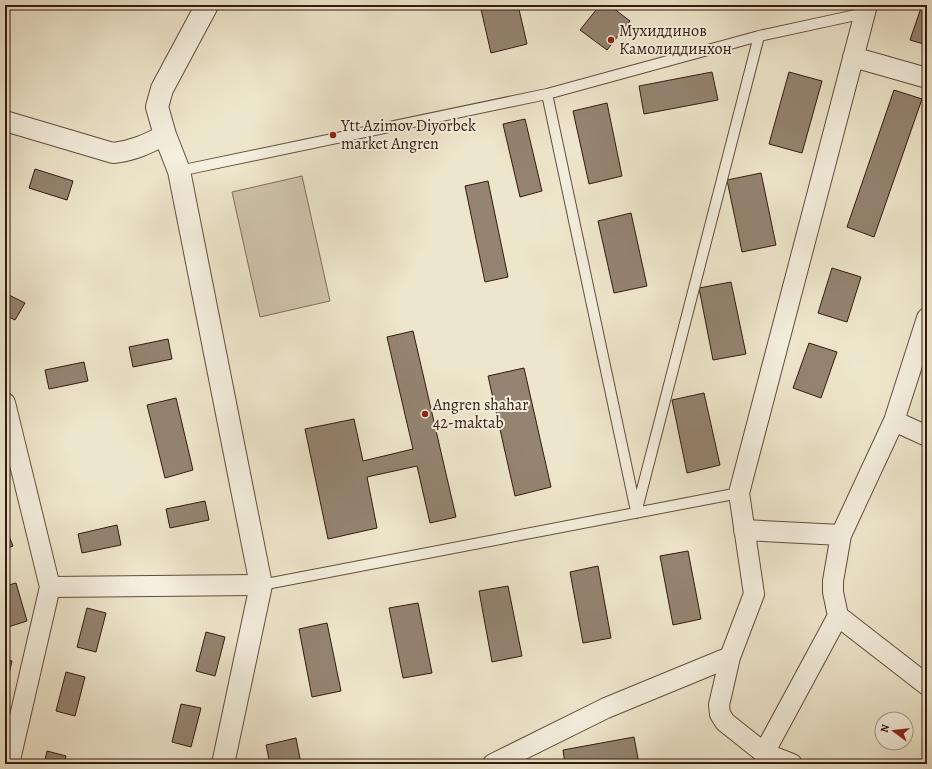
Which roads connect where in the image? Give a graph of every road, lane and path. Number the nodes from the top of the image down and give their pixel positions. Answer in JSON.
{"nodes":[{"id":1,"x":207,"y":5,"type":"edge"},
{"id":2,"x":866,"y":9,"type":"edge"},
{"id":3,"x":759,"y":36,"type":"junction"},
{"id":4,"x":854,"y":57,"type":"junction"},
{"id":5,"x":927,"y":78,"type":"edge"},
{"id":6,"x":548,"y":94,"type":"junction"},
{"id":7,"x":5,"y":121,"type":"edge"},
{"id":8,"x":165,"y":135,"type":"junction"},
{"id":9,"x":179,"y":171,"type":"junction"},
{"id":10,"x":927,"y":318,"type":"edge"},
{"id":11,"x":5,"y":403,"type":"edge"},
{"id":12,"x":894,"y":421,"type":"junction"},
{"id":13,"x":927,"y":436,"type":"edge"},
{"id":14,"x":739,"y":492,"type":"junction"},
{"id":15,"x":636,"y":513,"type":"junction"},
{"id":16,"x":744,"y":530,"type":"junction"},
{"id":17,"x":841,"y":535,"type":"junction"},
{"id":18,"x":261,"y":585,"type":"junction"},
{"id":19,"x":50,"y":587,"type":"junction"},
{"id":20,"x":838,"y":616,"type":"junction"},
{"id":21,"x":730,"y":657,"type":"junction"},
{"id":22,"x":927,"y":685,"type":"edge"},
{"id":23,"x":764,"y":753,"type":"junction"},
{"id":24,"x":9,"y":764,"type":"edge"},
{"id":25,"x":223,"y":764,"type":"edge"},
{"id":26,"x":493,"y":764,"type":"edge"},
{"id":27,"x":792,"y":764,"type":"edge"}],
"edges":[{"from":1,"to":8,"type":"street"},
{"from":2,"to":3,"type":"lane"},
{"from":2,"to":4,"type":"street"},
{"from":3,"to":6,"type":"lane"},
{"from":3,"to":15,"type":"lane"},
{"from":4,"to":5,"type":"street"},
{"from":4,"to":14,"type":"street"},
{"from":6,"to":9,"type":"lane"},
{"from":6,"to":15,"type":"lane"},
{"from":7,"to":8,"type":"street"},
{"from":8,"to":9,"type":"street"},
{"from":9,"to":18,"type":"street"},
{"from":10,"to":12,"type":"street"},
{"from":11,"to":19,"type":"street"},
{"from":12,"to":13,"type":"street"},
{"from":12,"to":17,"type":"street"},
{"from":14,"to":15,"type":"lane"},
{"from":14,"to":16,"type":"street"},
{"from":15,"to":18,"type":"lane"},
{"from":16,"to":17,"type":"street"},
{"from":16,"to":21,"type":"street"},
{"from":17,"to":20,"type":"street"},
{"from":18,"to":19,"type":"street"},
{"from":18,"to":25,"type":"street"},
{"from":19,"to":24,"type":"street"},
{"from":20,"to":22,"type":"street"},
{"from":20,"to":23,"type":"street"},
{"from":21,"to":23,"type":"street"},
{"from":21,"to":26,"type":"street"},
{"from":23,"to":27,"type":"street"}]}
